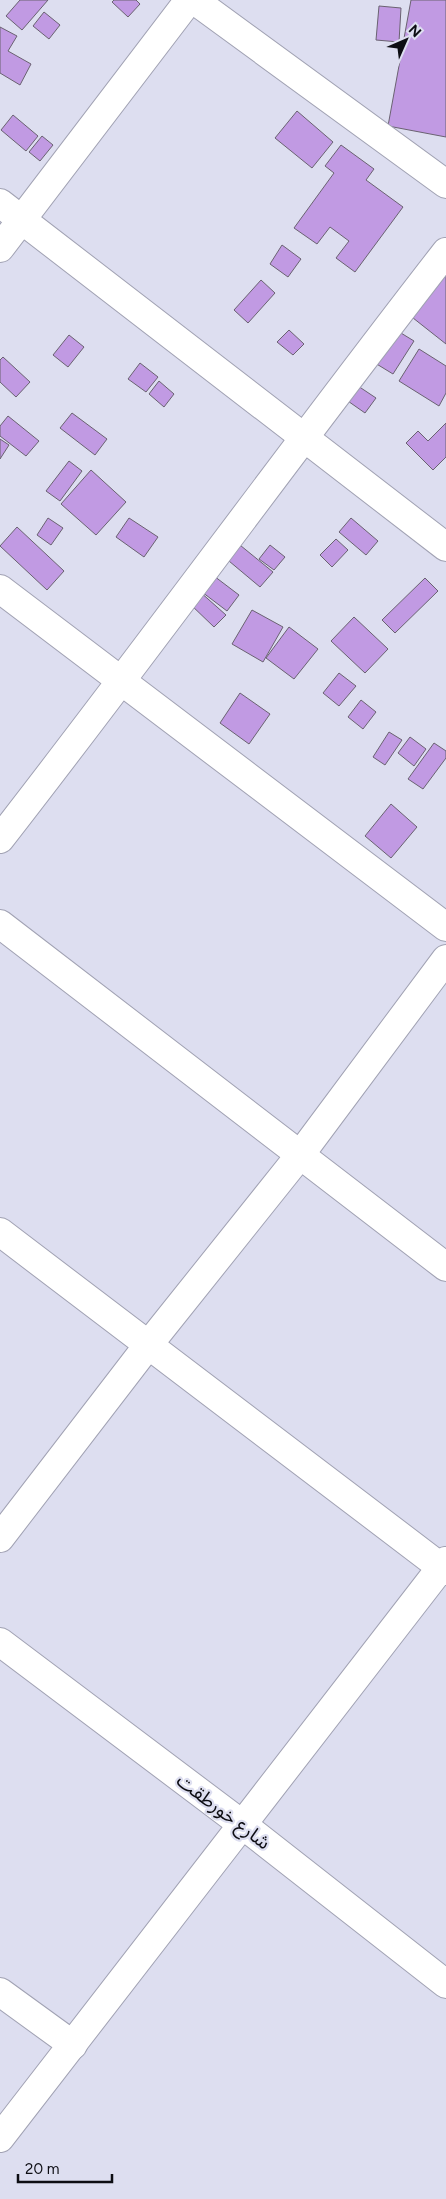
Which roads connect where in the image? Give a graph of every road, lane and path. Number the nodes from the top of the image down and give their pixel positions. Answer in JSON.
{"nodes":[{"id":1,"x":189,"y":0,"type":"edge"},
{"id":2,"x":194,"y":0,"type":"edge"},
{"id":3,"x":446,"y":184,"type":"edge"},
{"id":4,"x":0,"y":203,"type":"edge"},
{"id":5,"x":21,"y":220,"type":"junction"},
{"id":6,"x":0,"y":248,"type":"edge"},
{"id":7,"x":446,"y":252,"type":"edge"},
{"id":8,"x":303,"y":436,"type":"junction"},
{"id":9,"x":446,"y":547,"type":"edge"},
{"id":10,"x":0,"y":590,"type":"edge"},
{"id":11,"x":122,"y":682,"type":"junction"},
{"id":12,"x":0,"y":839,"type":"edge"},
{"id":13,"x":0,"y":924,"type":"edge"},
{"id":14,"x":446,"y":927,"type":"edge"},
{"id":15,"x":446,"y":959,"type":"edge"},
{"id":16,"x":300,"y":1155,"type":"junction"},
{"id":17,"x":0,"y":1232,"type":"edge"},
{"id":18,"x":446,"y":1267,"type":"edge"},
{"id":19,"x":149,"y":1344,"type":"junction"},
{"id":20,"x":0,"y":1538,"type":"edge"},
{"id":21,"x":444,"y":1566,"type":"edge"},
{"id":22,"x":4,"y":1653,"type":"edge"},
{"id":23,"x":243,"y":1825,"type":"junction"},
{"id":24,"x":446,"y":1984,"type":"edge"},
{"id":25,"x":0,"y":1992,"type":"edge"},
{"id":26,"x":73,"y":2046,"type":"junction"},
{"id":27,"x":0,"y":2138,"type":"edge"}],
"edges":[{"from":1,"to":5,"type":"street"},
{"from":2,"to":3,"type":"street"},
{"from":4,"to":5,"type":"street"},
{"from":5,"to":6,"type":"street"},
{"from":5,"to":8,"type":"street"},
{"from":7,"to":8,"type":"street"},
{"from":8,"to":9,"type":"street"},
{"from":8,"to":11,"type":"street"},
{"from":10,"to":11,"type":"street"},
{"from":11,"to":12,"type":"street"},
{"from":11,"to":14,"type":"street"},
{"from":13,"to":16,"type":"street"},
{"from":15,"to":16,"type":"street"},
{"from":16,"to":18,"type":"street"},
{"from":16,"to":19,"type":"street"},
{"from":17,"to":19,"type":"street"},
{"from":19,"to":20,"type":"street"},
{"from":19,"to":21,"type":"street"},
{"from":21,"to":23,"type":"street"},
{"from":22,"to":23,"type":"street","name":"شارع خورطقت"},
{"from":23,"to":24,"type":"street","name":"شارع خورطقت"},
{"from":23,"to":26,"type":"street"},
{"from":25,"to":26,"type":"street"},
{"from":26,"to":27,"type":"street"}]}
